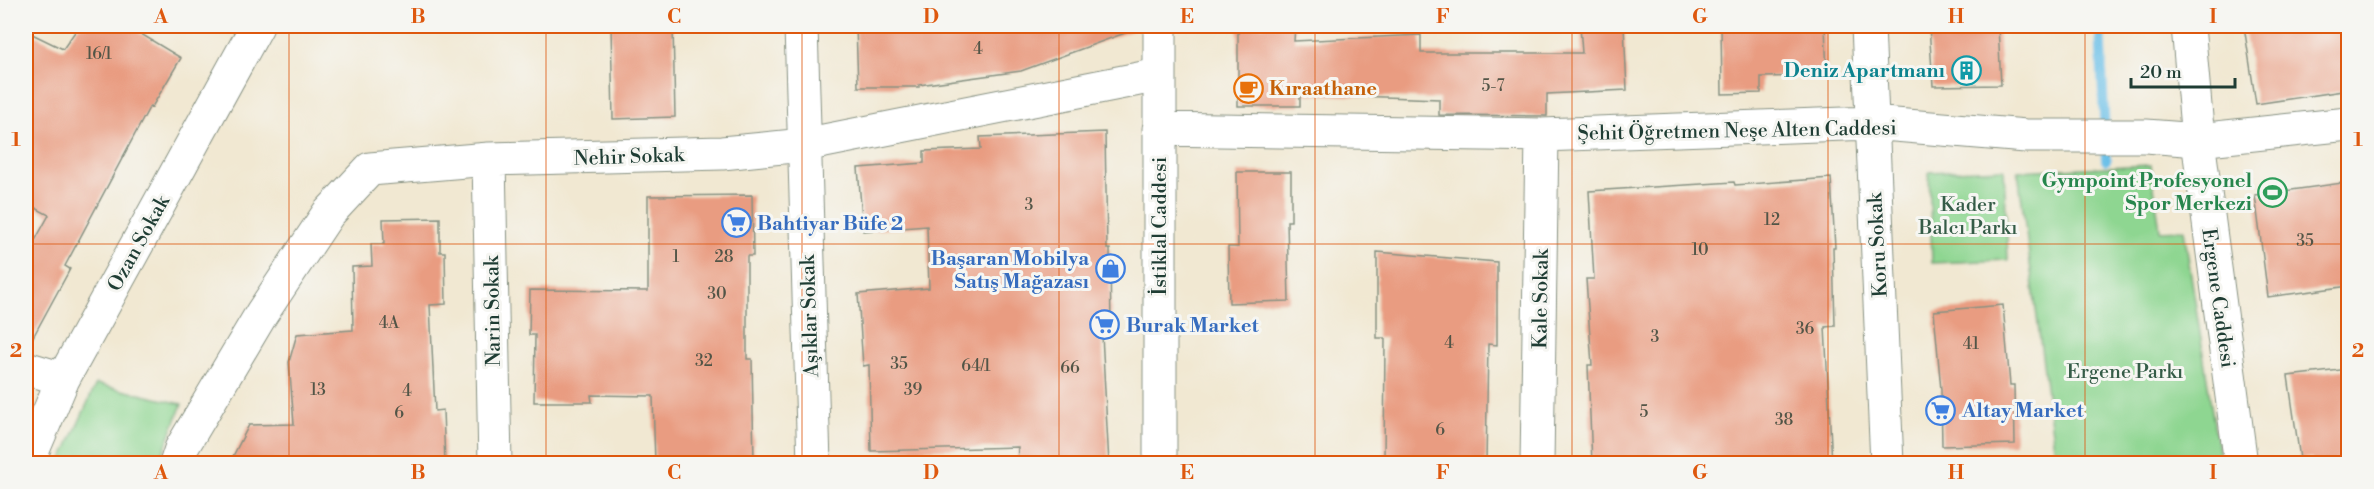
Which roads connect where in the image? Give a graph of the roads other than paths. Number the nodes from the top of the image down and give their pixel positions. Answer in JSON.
{"nodes":[{"id":1,"x":257,"y":26,"type":"edge"},
{"id":2,"x":801,"y":26,"type":"edge"},
{"id":3,"x":1160,"y":26,"type":"edge"},
{"id":4,"x":1868,"y":26,"type":"edge"},
{"id":5,"x":2188,"y":26,"type":"edge"},
{"id":6,"x":1159,"y":75,"type":"junction"},
{"id":7,"x":1871,"y":123,"type":"junction"},
{"id":8,"x":2349,"y":124,"type":"edge"},
{"id":9,"x":1159,"y":129,"type":"junction"},
{"id":10,"x":1542,"y":135,"type":"junction"},
{"id":11,"x":2198,"y":140,"type":"junction"},
{"id":12,"x":804,"y":145,"type":"junction"},
{"id":13,"x":489,"y":159,"type":"junction"},
{"id":14,"x":26,"y":368,"type":"edge"},
{"id":15,"x":63,"y":379,"type":"junction"},
{"id":16,"x":27,"y":464,"type":"edge"},
{"id":17,"x":176,"y":464,"type":"edge"},
{"id":18,"x":495,"y":464,"type":"edge"},
{"id":19,"x":814,"y":464,"type":"edge"},
{"id":20,"x":1160,"y":464,"type":"edge"},
{"id":21,"x":1537,"y":464,"type":"edge"},
{"id":22,"x":1887,"y":464,"type":"edge"},
{"id":23,"x":2241,"y":464,"type":"edge"}],
"edges":[{"from":1,"to":15,"type":"street","name":"Ozan Sokak"},
{"from":2,"to":12,"type":"street","name":"Aşıklar Sokak"},
{"from":3,"to":6,"type":"street","name":"İstiklal Caddesi"},
{"from":4,"to":7,"type":"street","name":"Koru Sokak"},
{"from":5,"to":11,"type":"street","name":"Ergene Caddesi"},
{"from":6,"to":9,"type":"street","name":"İstiklal Caddesi"},
{"from":6,"to":12,"type":"street","name":"Nehir Sokak"},
{"from":7,"to":10,"type":"street","name":"Şehit Öğretmen Neşe Alten Caddesi"},
{"from":7,"to":11,"type":"street","name":"Şehit Öğretmen Neşe Alten Caddesi"},
{"from":7,"to":22,"type":"street","name":"Koru Sokak"},
{"from":8,"to":11,"type":"street","name":"Şehit Öğretmen Neşe Alten Caddesi"},
{"from":9,"to":10,"type":"street","name":"Şehit Öğretmen Neşe Alten Caddesi"},
{"from":9,"to":20,"type":"street","name":"İstiklal Caddesi"},
{"from":10,"to":21,"type":"street","name":"Kale Sokak"},
{"from":11,"to":23,"type":"street","name":"Ergene Caddesi"},
{"from":12,"to":13,"type":"street","name":"Nehir Sokak"},
{"from":12,"to":19,"type":"street","name":"Aşıklar Sokak"},
{"from":13,"to":17,"type":"street","name":"Nehir Sokak"},
{"from":13,"to":18,"type":"street","name":"Narin Sokak"},
{"from":14,"to":15,"type":"street"},
{"from":15,"to":16,"type":"street","name":"Ozan Sokak"}]}
